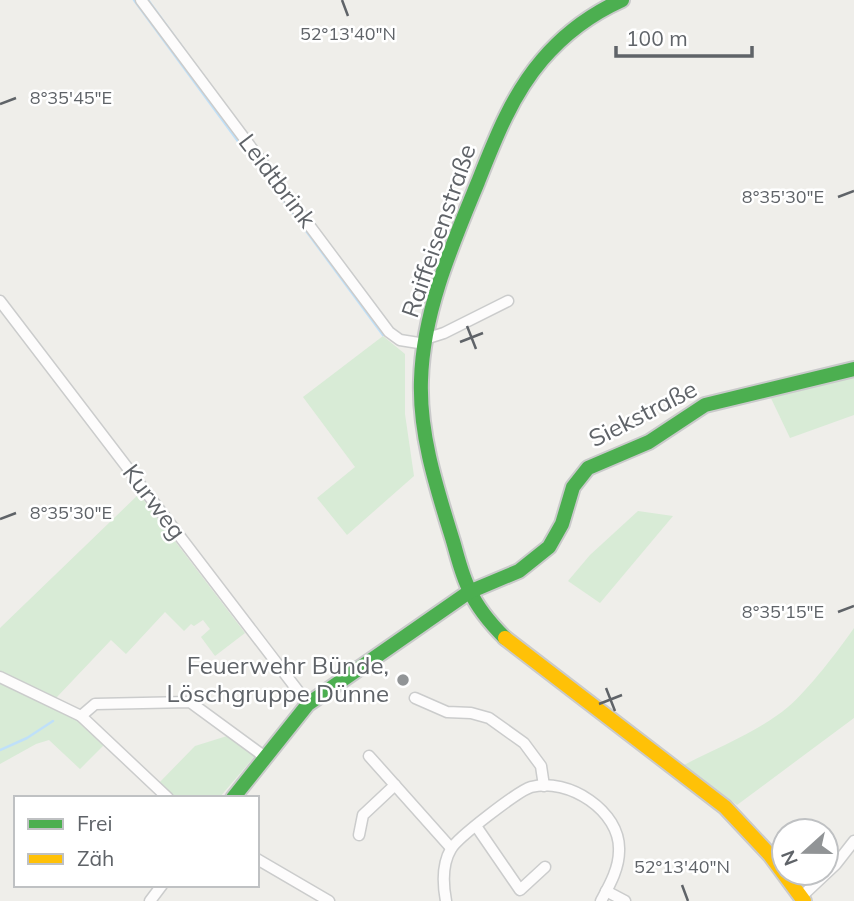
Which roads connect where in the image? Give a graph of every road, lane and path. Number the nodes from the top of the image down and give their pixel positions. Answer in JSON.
{"nodes":[{"id":1,"x":141,"y":0,"type":"edge"},
{"id":2,"x":622,"y":0,"type":"edge"},
{"id":3,"x":600,"y":4,"type":"edge"},
{"id":4,"x":0,"y":301,"type":"edge"},
{"id":5,"x":508,"y":301,"type":"dead end"},
{"id":6,"x":425,"y":342,"type":"junction"},
{"id":7,"x":854,"y":369,"type":"edge"},
{"id":8,"x":469,"y":592,"type":"junction"},
{"id":9,"x":0,"y":677,"type":"edge"},
{"id":10,"x":415,"y":698,"type":"dead end"},
{"id":11,"x":308,"y":704,"type":"junction"},
{"id":12,"x":81,"y":716,"type":"junction"},
{"id":13,"x":369,"y":755,"type":"dead end"},
{"id":14,"x":265,"y":757,"type":"junction"},
{"id":15,"x":395,"y":785,"type":"junction"},
{"id":16,"x":544,"y":786,"type":"junction"},
{"id":17,"x":166,"y":796,"type":"edge"},
{"id":18,"x":235,"y":796,"type":"edge"},
{"id":19,"x":477,"y":826,"type":"junction"},
{"id":20,"x":359,"y":835,"type":"dead end"},
{"id":21,"x":854,"y":841,"type":"edge"},
{"id":22,"x":451,"y":848,"type":"junction"},
{"id":23,"x":259,"y":860,"type":"edge"},
{"id":24,"x":545,"y":867,"type":"dead end"},
{"id":25,"x":603,"y":896,"type":"edge"},
{"id":26,"x":802,"y":899,"type":"edge"},
{"id":27,"x":329,"y":901,"type":"edge"},
{"id":28,"x":446,"y":901,"type":"edge"},
{"id":29,"x":625,"y":901,"type":"edge"}],
"edges":[{"from":1,"to":6,"type":"street","name":"Leidtbrink"},
{"from":2,"to":3,"type":"street","name":"Raiffeisenstraße"},
{"from":3,"to":6,"type":"street","name":"Raiffeisenstraße"},
{"from":4,"to":11,"type":"street","name":"Kurweg"},
{"from":5,"to":6,"type":"street"},
{"from":6,"to":8,"type":"street","name":"Raiffeisenstraße"},
{"from":7,"to":8,"type":"street","name":"Siekstraße"},
{"from":8,"to":11,"type":"street","name":"Siekstraße"},
{"from":8,"to":26,"type":"street","name":"Raiffeisenstraße"},
{"from":9,"to":12,"type":"street"},
{"from":10,"to":16,"type":"street"},
{"from":11,"to":14,"type":"street","name":"Siekstraße"},
{"from":12,"to":14,"type":"street"},
{"from":12,"to":17,"type":"street"},
{"from":13,"to":15,"type":"street"},
{"from":14,"to":18,"type":"street","name":"Siekstraße"},
{"from":15,"to":20,"type":"street"},
{"from":15,"to":22,"type":"street"},
{"from":16,"to":19,"type":"street"},
{"from":16,"to":25,"type":"street"},
{"from":19,"to":22,"type":"street"},
{"from":19,"to":24,"type":"street"},
{"from":21,"to":26,"type":"street"},
{"from":22,"to":28,"type":"street"},
{"from":23,"to":27,"type":"street"},
{"from":25,"to":29,"type":"street"}]}
